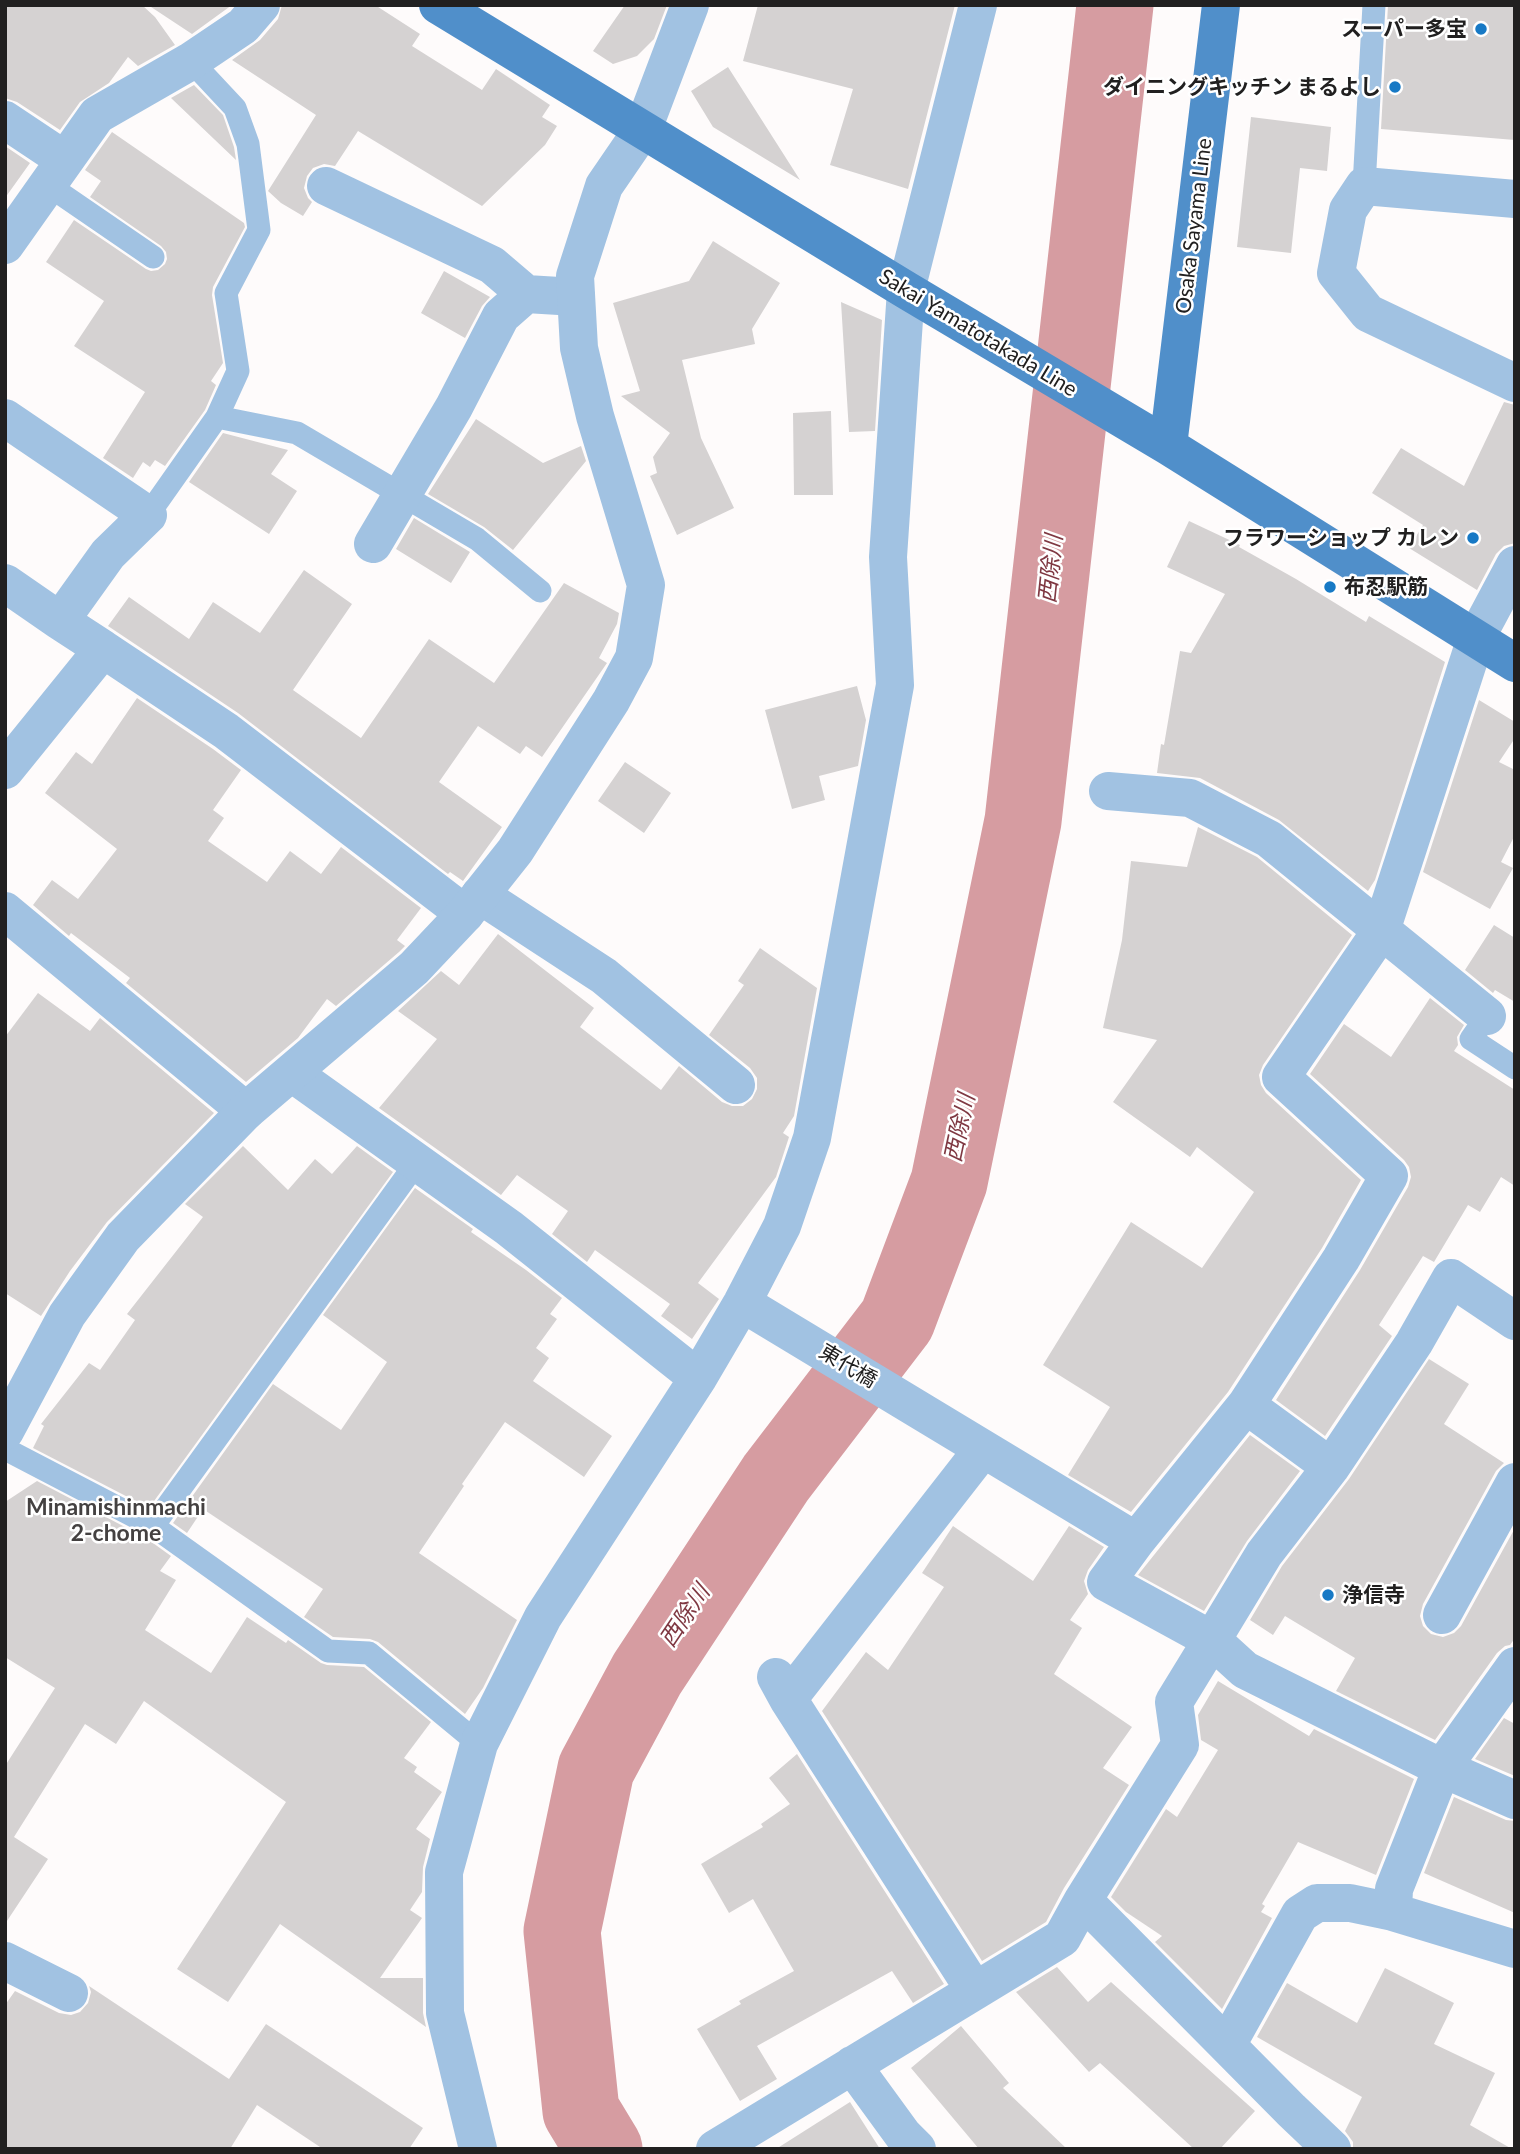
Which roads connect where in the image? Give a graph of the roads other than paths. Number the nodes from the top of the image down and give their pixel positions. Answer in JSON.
{"nodes":[{"id":1,"x":261,"y":5,"type":"edge"},
{"id":2,"x":439,"y":5,"type":"edge"},
{"id":3,"x":690,"y":5,"type":"edge"},
{"id":4,"x":978,"y":5,"type":"edge"},
{"id":5,"x":1222,"y":5,"type":"edge"},
{"id":6,"x":1374,"y":5,"type":"edge"},
{"id":7,"x":191,"y":61,"type":"junction"},
{"id":8,"x":5,"y":121,"type":"edge"},
{"id":9,"x":643,"y":129,"type":"junction"},
{"id":10,"x":56,"y":173,"type":"junction"},
{"id":11,"x":326,"y":186,"type":"dead end"},
{"id":12,"x":1364,"y":186,"type":"junction"},
{"id":13,"x":1515,"y":199,"type":"edge"},
{"id":14,"x":5,"y":245,"type":"edge"},
{"id":15,"x":152,"y":257,"type":"dead end"},
{"id":16,"x":906,"y":290,"type":"junction"},
{"id":17,"x":526,"y":293,"type":"junction"},
{"id":18,"x":576,"y":297,"type":"junction"},
{"id":19,"x":1515,"y":383,"type":"edge"},
{"id":20,"x":217,"y":417,"type":"junction"},
{"id":21,"x":5,"y":418,"type":"edge"},
{"id":22,"x":1168,"y":446,"type":"junction"},
{"id":23,"x":401,"y":496,"type":"junction"},
{"id":24,"x":148,"y":515,"type":"junction"},
{"id":25,"x":373,"y":544,"type":"dead end"},
{"id":26,"x":1515,"y":565,"type":"edge"},
{"id":27,"x":5,"y":583,"type":"edge"},
{"id":28,"x":540,"y":591,"type":"dead end"},
{"id":29,"x":60,"y":621,"type":"junction"},
{"id":30,"x":1476,"y":638,"type":"junction"},
{"id":31,"x":103,"y":649,"type":"junction"},
{"id":32,"x":1515,"y":663,"type":"edge"},
{"id":33,"x":5,"y":770,"type":"edge"},
{"id":34,"x":1108,"y":791,"type":"dead end"},
{"id":35,"x":473,"y":904,"type":"junction"},
{"id":36,"x":5,"y":911,"type":"edge"},
{"id":37,"x":1381,"y":931,"type":"junction"},
{"id":38,"x":1487,"y":1016,"type":"joint"},
{"id":39,"x":1515,"y":1068,"type":"edge"},
{"id":40,"x":292,"y":1073,"type":"junction"},
{"id":41,"x":736,"y":1085,"type":"dead end"},
{"id":42,"x":246,"y":1111,"type":"junction"},
{"id":43,"x":417,"y":1162,"type":"junction"},
{"id":44,"x":744,"y":1304,"type":"junction"},
{"id":45,"x":1515,"y":1321,"type":"edge"},
{"id":46,"x":698,"y":1378,"type":"junction"},
{"id":47,"x":1246,"y":1405,"type":"junction"},
{"id":48,"x":5,"y":1432,"type":"edge"},
{"id":49,"x":5,"y":1449,"type":"edge"},
{"id":50,"x":983,"y":1449,"type":"junction"},
{"id":51,"x":1331,"y":1467,"type":"junction"},
{"id":52,"x":1515,"y":1482,"type":"edge"},
{"id":53,"x":153,"y":1526,"type":"junction"},
{"id":54,"x":1136,"y":1541,"type":"junction"},
{"id":55,"x":1442,"y":1615,"type":"dead end"},
{"id":56,"x":1212,"y":1640,"type":"junction"},
{"id":57,"x":1515,"y":1666,"type":"edge"},
{"id":58,"x":479,"y":1744,"type":"junction"},
{"id":59,"x":1442,"y":1768,"type":"junction"},
{"id":60,"x":1515,"y":1800,"type":"edge"},
{"id":61,"x":1083,"y":1900,"type":"junction"},
{"id":62,"x":1393,"y":1912,"type":"junction"},
{"id":63,"x":1515,"y":1949,"type":"edge"},
{"id":64,"x":5,"y":1961,"type":"edge"},
{"id":65,"x":975,"y":1991,"type":"junction"},
{"id":66,"x":69,"y":1993,"type":"dead end"},
{"id":67,"x":1227,"y":2045,"type":"junction"},
{"id":68,"x":852,"y":2066,"type":"junction"},
{"id":69,"x":720,"y":2146,"type":"edge"},
{"id":70,"x":478,"y":2149,"type":"edge"},
{"id":71,"x":917,"y":2149,"type":"edge"},
{"id":72,"x":1332,"y":2149,"type":"edge"}],
"edges":[{"from":1,"to":7,"type":"street"},
{"from":2,"to":9,"type":"main road","name":"Sakai Yamatotakada Line"},
{"from":3,"to":9,"type":"street"},
{"from":4,"to":16,"type":"street"},
{"from":5,"to":22,"type":"main road","name":"Osaka Sayama Line"},
{"from":6,"to":12,"type":"lane"},
{"from":7,"to":10,"type":"street"},
{"from":7,"to":20,"type":"lane"},
{"from":8,"to":10,"type":"street"},
{"from":9,"to":16,"type":"main road","name":"Sakai Yamatotakada Line"},
{"from":9,"to":18,"type":"street"},
{"from":10,"to":14,"type":"street"},
{"from":10,"to":15,"type":"lane"},
{"from":11,"to":17,"type":"street"},
{"from":12,"to":13,"type":"street"},
{"from":12,"to":19,"type":"street"},
{"from":16,"to":22,"type":"main road","name":"Sakai Yamatotakada Line"},
{"from":16,"to":44,"type":"street"},
{"from":17,"to":18,"type":"street"},
{"from":17,"to":23,"type":"street"},
{"from":18,"to":35,"type":"street"},
{"from":20,"to":23,"type":"lane"},
{"from":20,"to":24,"type":"lane"},
{"from":21,"to":24,"type":"street"},
{"from":22,"to":30,"type":"main road","name":"Sakai Yamatotakada Line"},
{"from":23,"to":25,"type":"street"},
{"from":23,"to":28,"type":"lane"},
{"from":24,"to":29,"type":"street"},
{"from":26,"to":30,"type":"street"},
{"from":27,"to":29,"type":"street"},
{"from":29,"to":31,"type":"street"},
{"from":30,"to":32,"type":"main road","name":"Sakai Yamatotakada Line"},
{"from":30,"to":37,"type":"street"},
{"from":31,"to":33,"type":"street"},
{"from":31,"to":35,"type":"street"},
{"from":34,"to":37,"type":"street"},
{"from":35,"to":40,"type":"street"},
{"from":35,"to":41,"type":"street"},
{"from":36,"to":42,"type":"street"},
{"from":37,"to":38,"type":"street"},
{"from":37,"to":47,"type":"street"},
{"from":38,"to":39,"type":"lane"},
{"from":40,"to":42,"type":"street"},
{"from":40,"to":43,"type":"street"},
{"from":42,"to":48,"type":"street"},
{"from":43,"to":46,"type":"street"},
{"from":43,"to":53,"type":"lane"},
{"from":44,"to":46,"type":"street"},
{"from":44,"to":50,"type":"street","name":"東代橋"},
{"from":45,"to":51,"type":"street"},
{"from":46,"to":58,"type":"street"},
{"from":47,"to":51,"type":"street"},
{"from":47,"to":54,"type":"street"},
{"from":49,"to":53,"type":"lane"},
{"from":50,"to":54,"type":"street","name":"東代橋"},
{"from":50,"to":65,"type":"street"},
{"from":51,"to":56,"type":"street"},
{"from":52,"to":55,"type":"street"},
{"from":53,"to":58,"type":"lane"},
{"from":54,"to":56,"type":"street"},
{"from":56,"to":59,"type":"street"},
{"from":56,"to":61,"type":"street"},
{"from":57,"to":59,"type":"street"},
{"from":58,"to":70,"type":"street"},
{"from":59,"to":60,"type":"street"},
{"from":59,"to":62,"type":"street"},
{"from":61,"to":65,"type":"street"},
{"from":61,"to":67,"type":"street"},
{"from":62,"to":63,"type":"street"},
{"from":62,"to":67,"type":"street"},
{"from":64,"to":66,"type":"street"},
{"from":65,"to":68,"type":"street"},
{"from":67,"to":72,"type":"street"},
{"from":68,"to":69,"type":"street"},
{"from":68,"to":71,"type":"street"}]}
